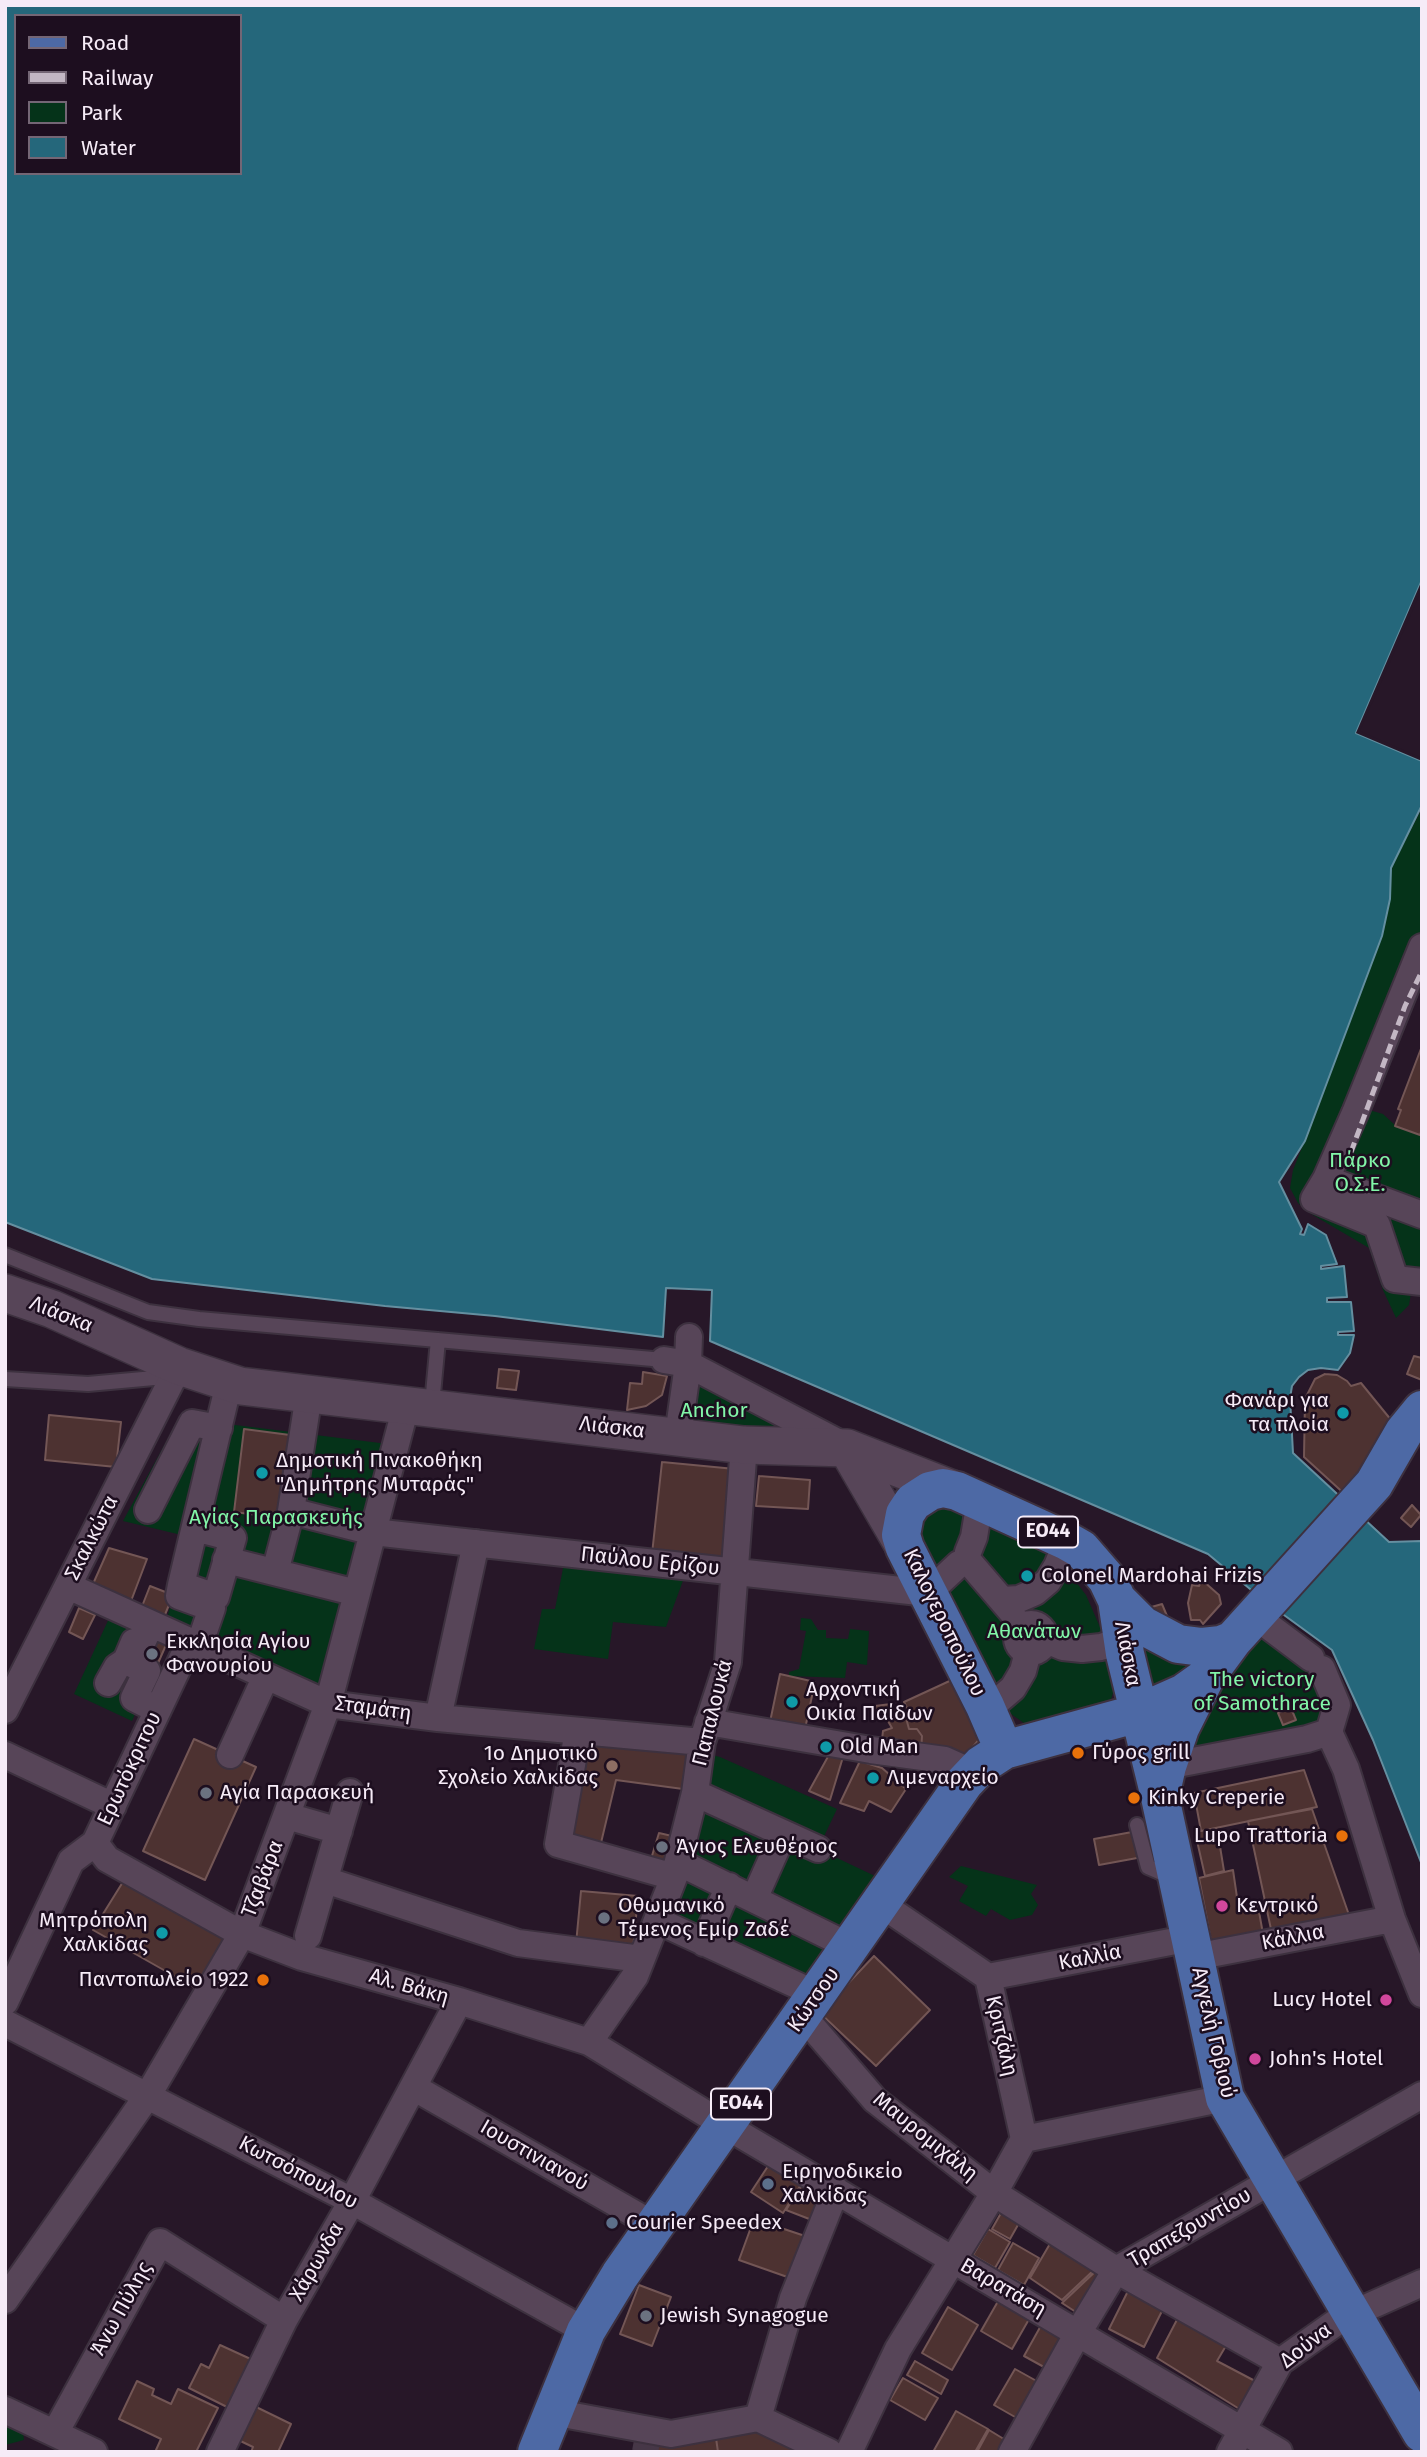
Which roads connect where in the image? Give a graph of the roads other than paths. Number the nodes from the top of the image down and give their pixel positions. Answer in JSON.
{"nodes":[{"id":1,"x":1422,"y":947,"type":"edge"},
{"id":2,"x":1326,"y":1179,"type":"junction"},
{"id":3,"x":1422,"y":1215,"type":"edge"},
{"id":4,"x":5,"y":1255,"type":"edge"},
{"id":5,"x":1422,"y":1282,"type":"edge"},
{"id":6,"x":5,"y":1293,"type":"edge"},
{"id":7,"x":689,"y":1336,"type":"dead end"},
{"id":8,"x":438,"y":1340,"type":"junction"},
{"id":9,"x":676,"y":1362,"type":"junction"},
{"id":10,"x":180,"y":1366,"type":"junction"},
{"id":11,"x":5,"y":1379,"type":"edge"},
{"id":12,"x":229,"y":1383,"type":"junction"},
{"id":13,"x":309,"y":1394,"type":"junction"},
{"id":14,"x":424,"y":1403,"type":"junction"},
{"id":15,"x":1422,"y":1409,"type":"edge"},
{"id":16,"x":219,"y":1428,"type":"junction"},
{"id":17,"x":678,"y":1436,"type":"junction"},
{"id":18,"x":744,"y":1445,"type":"junction"},
{"id":19,"x":1422,"y":1447,"type":"edge"},
{"id":20,"x":847,"y":1448,"type":"junction"},
{"id":21,"x":1372,"y":1486,"type":"junction"},
{"id":22,"x":968,"y":1496,"type":"junction"},
{"id":23,"x":148,"y":1510,"type":"dead end"},
{"id":24,"x":291,"y":1511,"type":"junction"},
{"id":25,"x":195,"y":1528,"type":"junction"},
{"id":26,"x":373,"y":1532,"type":"junction"},
{"id":27,"x":1067,"y":1541,"type":"junction"},
{"id":28,"x":476,"y":1543,"type":"junction"},
{"id":29,"x":905,"y":1548,"type":"junction"},
{"id":30,"x":965,"y":1559,"type":"junction"},
{"id":31,"x":226,"y":1560,"type":"junction"},
{"id":32,"x":275,"y":1572,"type":"junction"},
{"id":33,"x":733,"y":1572,"type":"junction"},
{"id":34,"x":181,"y":1585,"type":"junction"},
{"id":35,"x":68,"y":1586,"type":"junction"},
{"id":36,"x":357,"y":1593,"type":"junction"},
{"id":37,"x":928,"y":1593,"type":"junction"},
{"id":38,"x":996,"y":1594,"type":"junction"},
{"id":39,"x":1117,"y":1600,"type":"junction"},
{"id":40,"x":147,"y":1622,"type":"junction"},
{"id":41,"x":1233,"y":1638,"type":"junction"},
{"id":42,"x":1032,"y":1639,"type":"junction"},
{"id":43,"x":1122,"y":1640,"type":"junction"},
{"id":44,"x":194,"y":1644,"type":"junction"},
{"id":45,"x":266,"y":1676,"type":"junction"},
{"id":46,"x":328,"y":1704,"type":"junction"},
{"id":47,"x":985,"y":1706,"type":"junction"},
{"id":48,"x":5,"y":1710,"type":"edge"},
{"id":49,"x":158,"y":1710,"type":"junction"},
{"id":50,"x":1139,"y":1713,"type":"junction"},
{"id":51,"x":438,"y":1718,"type":"junction"},
{"id":52,"x":578,"y":1731,"type":"junction"},
{"id":53,"x":705,"y":1732,"type":"junction"},
{"id":54,"x":1329,"y":1732,"type":"junction"},
{"id":55,"x":1004,"y":1751,"type":"junction"},
{"id":56,"x":5,"y":1755,"type":"edge"},
{"id":57,"x":230,"y":1755,"type":"dead end"},
{"id":58,"x":974,"y":1773,"type":"junction"},
{"id":59,"x":350,"y":1792,"type":"dead end"},
{"id":60,"x":695,"y":1793,"type":"junction"},
{"id":61,"x":1155,"y":1796,"type":"junction"},
{"id":62,"x":113,"y":1806,"type":"junction"},
{"id":63,"x":287,"y":1816,"type":"junction"},
{"id":64,"x":339,"y":1831,"type":"junction"},
{"id":65,"x":783,"y":1833,"type":"junction"},
{"id":66,"x":95,"y":1843,"type":"junction"},
{"id":67,"x":818,"y":1849,"type":"dead end"},
{"id":68,"x":676,"y":1869,"type":"junction"},
{"id":69,"x":325,"y":1880,"type":"junction"},
{"id":70,"x":729,"y":1886,"type":"junction"},
{"id":71,"x":754,"y":1899,"type":"junction"},
{"id":72,"x":881,"y":1904,"type":"junction"},
{"id":73,"x":1392,"y":1919,"type":"junction"},
{"id":74,"x":658,"y":1921,"type":"junction"},
{"id":75,"x":242,"y":1934,"type":"junction"},
{"id":76,"x":308,"y":1936,"type":"dead end"},
{"id":77,"x":705,"y":1943,"type":"junction"},
{"id":78,"x":851,"y":1947,"type":"junction"},
{"id":79,"x":1193,"y":1947,"type":"junction"},
{"id":80,"x":641,"y":1959,"type":"junction"},
{"id":81,"x":988,"y":1978,"type":"junction"},
{"id":82,"x":1422,"y":1994,"type":"edge"},
{"id":83,"x":459,"y":2001,"type":"junction"},
{"id":84,"x":5,"y":2002,"type":"edge"},
{"id":85,"x":810,"y":2006,"type":"junction"},
{"id":86,"x":5,"y":2023,"type":"edge"},
{"id":87,"x":589,"y":2042,"type":"junction"},
{"id":88,"x":413,"y":2087,"type":"junction"},
{"id":89,"x":148,"y":2095,"type":"junction"},
{"id":90,"x":1225,"y":2098,"type":"junction"},
{"id":91,"x":1415,"y":2098,"type":"edge"},
{"id":92,"x":726,"y":2126,"type":"junction"},
{"id":93,"x":1024,"y":2139,"type":"junction"},
{"id":94,"x":1273,"y":2180,"type":"junction"},
{"id":95,"x":836,"y":2190,"type":"junction"},
{"id":96,"x":995,"y":2193,"type":"junction"},
{"id":97,"x":352,"y":2201,"type":"junction"},
{"id":98,"x":654,"y":2225,"type":"junction"},
{"id":99,"x":954,"y":2259,"type":"junction"},
{"id":100,"x":1116,"y":2270,"type":"junction"},
{"id":101,"x":1422,"y":2283,"type":"edge"},
{"id":102,"x":5,"y":2300,"type":"edge"},
{"id":103,"x":1352,"y":2314,"type":"junction"},
{"id":104,"x":284,"y":2320,"type":"junction"},
{"id":105,"x":586,"y":2331,"type":"junction"},
{"id":106,"x":1078,"y":2333,"type":"junction"},
{"id":107,"x":1280,"y":2362,"type":"junction"},
{"id":108,"x":5,"y":2410,"type":"edge"},
{"id":109,"x":552,"y":2412,"type":"junction"},
{"id":110,"x":758,"y":2418,"type":"junction"},
{"id":111,"x":1422,"y":2433,"type":"edge"},
{"id":112,"x":48,"y":2437,"type":"edge"},
{"id":113,"x":1236,"y":2440,"type":"edge"},
{"id":114,"x":852,"y":2450,"type":"edge"},
{"id":115,"x":94,"y":2452,"type":"edge"},
{"id":116,"x":220,"y":2452,"type":"edge"},
{"id":117,"x":537,"y":2452,"type":"edge"},
{"id":118,"x":1012,"y":2452,"type":"edge"},
{"id":119,"x":1279,"y":2452,"type":"edge"}],
"edges":[{"from":1,"to":2,"type":"street"},
{"from":2,"to":3,"type":"street"},
{"from":2,"to":5,"type":"street"},
{"from":4,"to":8,"type":"lane"},
{"from":6,"to":10,"type":"street","name":"Λιάσκα"},
{"from":7,"to":9,"type":"street"},
{"from":8,"to":9,"type":"lane"},
{"from":8,"to":14,"type":"lane"},
{"from":9,"to":17,"type":"street"},
{"from":9,"to":20,"type":"street"},
{"from":10,"to":11,"type":"lane"},
{"from":10,"to":12,"type":"street","name":"Λιάσκα"},
{"from":10,"to":35,"type":"street","name":"Σκαλκώτα"},
{"from":12,"to":13,"type":"street","name":"Λιάσκα"},
{"from":12,"to":16,"type":"street"},
{"from":13,"to":14,"type":"street","name":"Λιάσκα"},
{"from":13,"to":24,"type":"street"},
{"from":14,"to":17,"type":"street","name":"Λιάσκα"},
{"from":14,"to":26,"type":"street","name":"Τζαβάρα"},
{"from":15,"to":21,"type":"main road","number":"ΕΟ44"},
{"from":16,"to":23,"type":"street"},
{"from":16,"to":25,"type":"street"},
{"from":17,"to":18,"type":"street","name":"Λιάσκα"},
{"from":18,"to":20,"type":"street","name":"Λιάσκα"},
{"from":18,"to":33,"type":"street","name":"Παπαλουκά"},
{"from":19,"to":21,"type":"main road","number":"ΕΟ44"},
{"from":20,"to":22,"type":"street","name":"Λιάσκα"},
{"from":20,"to":29,"type":"street"},
{"from":21,"to":41,"type":"main road","number":"ΕΟ44"},
{"from":22,"to":27,"type":"main road","name":"Λιάσκα","number":"ΕΟ44"},
{"from":22,"to":29,"type":"main road","name":"Καλογεροπούλου","number":"ΕΟ44"},
{"from":22,"to":30,"type":"street"},
{"from":24,"to":26,"type":"street","name":"Παύλου Ερίζου"},
{"from":24,"to":32,"type":"street"},
{"from":25,"to":31,"type":"street"},
{"from":25,"to":34,"type":"street"},
{"from":26,"to":28,"type":"street","name":"Παύλου Ερίζου"},
{"from":26,"to":36,"type":"street","name":"Τζαβάρα"},
{"from":27,"to":38,"type":"street"},
{"from":27,"to":39,"type":"main road","name":"Λιάσκα","number":"ΕΟ44"},
{"from":28,"to":33,"type":"street","name":"Παύλου Ερίζου"},
{"from":28,"to":51,"type":"street"},
{"from":29,"to":37,"type":"main road","name":"Καλογεροπούλου","number":"ΕΟ44"},
{"from":30,"to":37,"type":"street"},
{"from":30,"to":38,"type":"street"},
{"from":31,"to":32,"type":"street"},
{"from":31,"to":34,"type":"street"},
{"from":32,"to":36,"type":"street"},
{"from":33,"to":37,"type":"street","name":"Παύλου Ερίζου"},
{"from":33,"to":53,"type":"street","name":"Παπαλουκά"},
{"from":34,"to":44,"type":"street","name":"Ερωτόκριτου"},
{"from":35,"to":40,"type":"street","name":"Σταμάτη"},
{"from":35,"to":48,"type":"street","name":"Σκαλκώτα"},
{"from":36,"to":46,"type":"street","name":"Τζαβάρα"},
{"from":37,"to":47,"type":"main road","name":"Καλογεροπούλου","number":"ΕΟ44"},
{"from":38,"to":42,"type":"street"},
{"from":39,"to":41,"type":"main road","number":"ΕΟ44"},
{"from":39,"to":43,"type":"main road","name":"Λιάσκα","number":"ΕΟ44"},
{"from":40,"to":44,"type":"street","name":"Σταμάτη"},
{"from":40,"to":49,"type":"street"},
{"from":41,"to":50,"type":"main road","name":"Κώτσου","number":"ΕΟ44"},
{"from":41,"to":54,"type":"street"},
{"from":41,"to":61,"type":"main road","number":"ΕΟ44"},
{"from":42,"to":43,"type":"street"},
{"from":42,"to":47,"type":"street"},
{"from":43,"to":50,"type":"main road","name":"Λιάσκα","number":"ΕΟ44"},
{"from":44,"to":45,"type":"street","name":"Σταμάτη"},
{"from":44,"to":49,"type":"street","name":"Ερωτόκριτου"},
{"from":45,"to":46,"type":"street","name":"Σταμάτη"},
{"from":45,"to":57,"type":"street"},
{"from":46,"to":51,"type":"street","name":"Σταμάτη"},
{"from":46,"to":63,"type":"street","name":"Τζαβάρα"},
{"from":47,"to":55,"type":"main road","name":"Καλογεροπούλου","number":"ΕΟ44"},
{"from":49,"to":62,"type":"street","name":"Ερωτόκριτου"},
{"from":50,"to":55,"type":"main road","name":"Κώτσου","number":"ΕΟ44"},
{"from":50,"to":61,"type":"main road","name":"Αγγελή Γοβιού","number":"ΕΟ44"},
{"from":51,"to":52,"type":"street","name":"Σταμάτη"},
{"from":52,"to":53,"type":"street","name":"Σταμάτη"},
{"from":52,"to":68,"type":"street"},
{"from":53,"to":58,"type":"street","name":"Σταμάτη"},
{"from":53,"to":60,"type":"street","name":"Παπαλουκά"},
{"from":54,"to":61,"type":"street"},
{"from":54,"to":73,"type":"street"},
{"from":55,"to":58,"type":"main road","name":"Κώτσου","number":"ΕΟ44"},
{"from":56,"to":62,"type":"street"},
{"from":58,"to":72,"type":"main road","name":"Κώτσου","number":"ΕΟ44"},
{"from":59,"to":64,"type":"street"},
{"from":60,"to":65,"type":"street"},
{"from":60,"to":68,"type":"street","name":"Παπαλουκά"},
{"from":61,"to":79,"type":"main road","name":"Αγγελή Γοβιού","number":"ΕΟ44"},
{"from":62,"to":66,"type":"street","name":"Ερωτόκριτου"},
{"from":63,"to":64,"type":"street"},
{"from":63,"to":75,"type":"street","name":"Τζαβάρα"},
{"from":64,"to":69,"type":"street"},
{"from":65,"to":67,"type":"street"},
{"from":65,"to":71,"type":"street"},
{"from":66,"to":75,"type":"street","name":"Αλ. Βάκη"},
{"from":66,"to":84,"type":"street","name":"Ερωτόκριτου"},
{"from":68,"to":70,"type":"street"},
{"from":68,"to":74,"type":"street","name":"Παπαλουκά"},
{"from":69,"to":76,"type":"street"},
{"from":69,"to":80,"type":"street"},
{"from":70,"to":71,"type":"street"},
{"from":70,"to":77,"type":"street"},
{"from":71,"to":78,"type":"street"},
{"from":72,"to":78,"type":"main road","name":"Κώτσου","number":"ΕΟ44"},
{"from":72,"to":81,"type":"street","name":"Κριτζάλη"},
{"from":73,"to":79,"type":"street","name":"Κάλλια"},
{"from":73,"to":82,"type":"street"},
{"from":74,"to":77,"type":"street"},
{"from":74,"to":80,"type":"street","name":"Παπαλουκά"},
{"from":75,"to":83,"type":"street","name":"Αλ. Βάκη"},
{"from":75,"to":89,"type":"street","name":"Τζαβάρα"},
{"from":77,"to":85,"type":"street"},
{"from":78,"to":85,"type":"main road","name":"Κώτσου","number":"ΕΟ44"},
{"from":79,"to":81,"type":"street","name":"Καλλία"},
{"from":79,"to":90,"type":"main road","name":"Αγγελή Γοβιού","number":"ΕΟ44"},
{"from":80,"to":87,"type":"street","name":"Παπαλουκά"},
{"from":81,"to":93,"type":"street","name":"Κριτζάλη"},
{"from":83,"to":87,"type":"street","name":"Αλ. Βάκη"},
{"from":83,"to":88,"type":"street","name":"Χάρωνδα"},
{"from":85,"to":92,"type":"main road","name":"Κώτσου","number":"ΕΟ44"},
{"from":85,"to":96,"type":"street","name":"Μαυρομιχάλη"},
{"from":86,"to":89,"type":"street","name":"Κωτσόπουλου"},
{"from":87,"to":92,"type":"street","name":"Αλ. Βάκη"},
{"from":88,"to":97,"type":"street","name":"Χάρωνδα"},
{"from":88,"to":98,"type":"street","name":"Ιουστινιανού"},
{"from":89,"to":97,"type":"street","name":"Κωτσόπουλου"},
{"from":89,"to":102,"type":"street","name":"Τζαβάρα"},
{"from":90,"to":93,"type":"street"},
{"from":90,"to":94,"type":"main road","name":"Αγγελή Γοβιού","number":"ΕΟ44"},
{"from":91,"to":94,"type":"street","name":"Τραπεζουντίου"},
{"from":92,"to":95,"type":"street","name":"Βαρατάση"},
{"from":92,"to":98,"type":"main road","name":"Κώτσου","number":"ΕΟ44"},
{"from":93,"to":96,"type":"street"},
{"from":94,"to":100,"type":"street","name":"Τραπεζουντίου"},
{"from":94,"to":103,"type":"main road","name":"Αγγελή Γοβιού","number":"ΕΟ44"},
{"from":95,"to":99,"type":"street","name":"Βαρατάση"},
{"from":95,"to":110,"type":"street"},
{"from":96,"to":99,"type":"street"},
{"from":96,"to":100,"type":"street","name":"Μαυρομιχάλη"},
{"from":97,"to":104,"type":"street","name":"Χάρωνδα"},
{"from":97,"to":105,"type":"street","name":"Κωτσόπουλου"},
{"from":98,"to":105,"type":"main road","name":"Κώτσου","number":"ΕΟ44"},
{"from":99,"to":106,"type":"street","name":"Βαρατάση"},
{"from":99,"to":114,"type":"street"},
{"from":100,"to":106,"type":"street","name":"Τραπεζουντίου"},
{"from":100,"to":107,"type":"street","name":"Μαυρομιχάλη"},
{"from":101,"to":103,"type":"street","name":"Δούνα"},
{"from":103,"to":107,"type":"street","name":"Δούνα"},
{"from":103,"to":111,"type":"main road","name":"Αγγελή Γοβιού","number":"ΕΟ44"},
{"from":104,"to":112,"type":"street","name":"Άνω Πύλης"},
{"from":104,"to":116,"type":"street","name":"Χάρωνδα"},
{"from":105,"to":109,"type":"main road","name":"Κώτσου","number":"ΕΟ44"},
{"from":106,"to":113,"type":"street","name":"Βαρατάση"},
{"from":106,"to":118,"type":"street","name":"Τραπεζουντίου"},
{"from":107,"to":113,"type":"street","name":"Δούνα"},
{"from":108,"to":112,"type":"street"},
{"from":109,"to":110,"type":"street"},
{"from":109,"to":117,"type":"main road","name":"Κώτσου","number":"ΕΟ44"},
{"from":110,"to":114,"type":"street"},
{"from":112,"to":115,"type":"street"},
{"from":113,"to":119,"type":"street","name":"Βαρατάση"}]}
